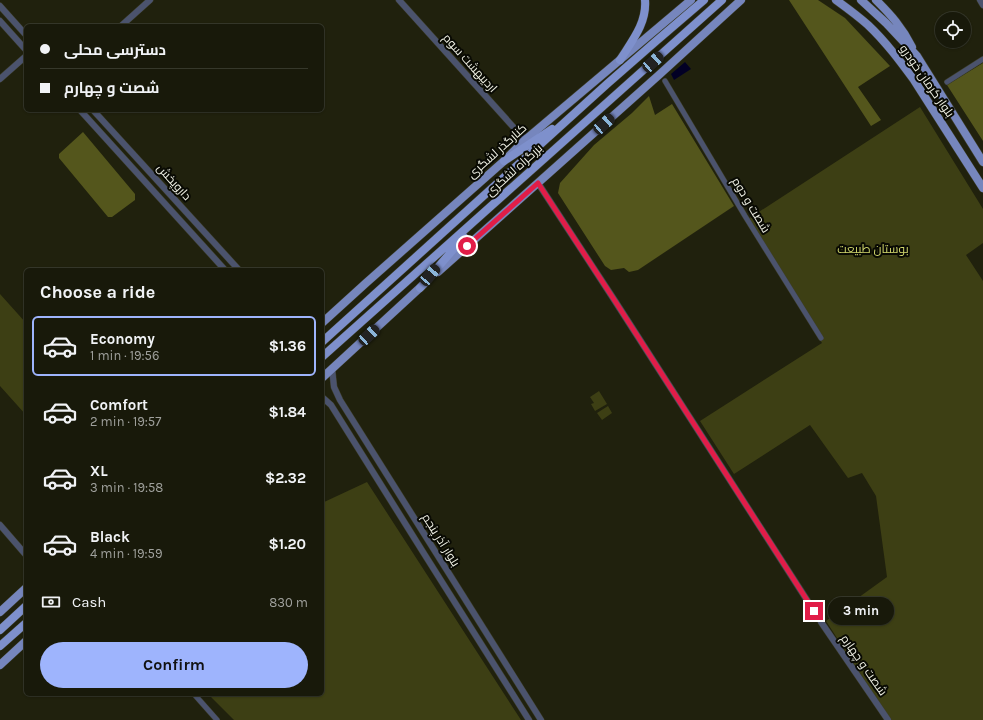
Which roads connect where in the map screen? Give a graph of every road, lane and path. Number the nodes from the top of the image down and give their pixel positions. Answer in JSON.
{"nodes":[{"id":1,"x":150,"y":0,"type":"edge"},
{"id":2,"x":399,"y":0,"type":"edge"},
{"id":3,"x":645,"y":0,"type":"edge"},
{"id":4,"x":691,"y":0,"type":"edge"},
{"id":5,"x":704,"y":0,"type":"edge"},
{"id":6,"x":722,"y":0,"type":"edge"},
{"id":7,"x":741,"y":0,"type":"edge"},
{"id":8,"x":836,"y":0,"type":"edge"},
{"id":9,"x":861,"y":0,"type":"edge"},
{"id":10,"x":876,"y":0,"type":"edge"},
{"id":11,"x":980,"y":0,"type":"edge"},
{"id":12,"x":983,"y":5,"type":"edge"},
{"id":13,"x":0,"y":6,"type":"edge"},
{"id":14,"x":0,"y":20,"type":"edge"},
{"id":15,"x":123,"y":24,"type":"edge"},
{"id":16,"x":24,"y":33,"type":"edge"},
{"id":17,"x":24,"y":48,"type":"edge"},
{"id":18,"x":917,"y":56,"type":"junction"},
{"id":19,"x":24,"y":58,"type":"edge"},
{"id":20,"x":983,"y":59,"type":"edge"},
{"id":21,"x":620,"y":60,"type":"junction"},
{"id":22,"x":0,"y":80,"type":"edge"},
{"id":23,"x":665,"y":81,"type":"dead end"},
{"id":24,"x":947,"y":82,"type":"dead end"},
{"id":25,"x":580,"y":109,"type":"junction"},
{"id":26,"x":82,"y":112,"type":"edge"},
{"id":27,"x":95,"y":112,"type":"edge"},
{"id":28,"x":525,"y":140,"type":"junction"},
{"id":29,"x":973,"y":145,"type":"junction"},
{"id":30,"x":983,"y":157,"type":"edge"},
{"id":31,"x":504,"y":161,"type":"junction"},
{"id":32,"x":983,"y":162,"type":"edge"},
{"id":33,"x":538,"y":183,"type":"junction"},
{"id":34,"x":983,"y":188,"type":"edge"},
{"id":35,"x":492,"y":206,"type":"junction"},
{"id":36,"x":223,"y":268,"type":"edge"},
{"id":37,"x":237,"y":268,"type":"edge"},
{"id":38,"x":420,"y":288,"type":"junction"},
{"id":39,"x":324,"y":321,"type":"edge"},
{"id":40,"x":821,"y":338,"type":"dead end"},
{"id":41,"x":324,"y":340,"type":"edge"},
{"id":42,"x":324,"y":355,"type":"edge"},
{"id":43,"x":332,"y":368,"type":"junction"},
{"id":44,"x":324,"y":376,"type":"edge"},
{"id":45,"x":324,"y":399,"type":"edge"},
{"id":46,"x":0,"y":526,"type":"edge"},
{"id":47,"x":24,"y":553,"type":"edge"},
{"id":48,"x":24,"y":590,"type":"edge"},
{"id":49,"x":24,"y":608,"type":"edge"},
{"id":50,"x":814,"y":611,"type":"dead end"},
{"id":51,"x":0,"y":612,"type":"edge"},
{"id":52,"x":821,"y":622,"type":"dead end"},
{"id":53,"x":24,"y":625,"type":"edge"},
{"id":54,"x":0,"y":630,"type":"edge"},
{"id":55,"x":24,"y":643,"type":"edge"},
{"id":56,"x":0,"y":646,"type":"edge"},
{"id":57,"x":0,"y":665,"type":"edge"},
{"id":58,"x":196,"y":696,"type":"edge"},
{"id":59,"x":217,"y":720,"type":"edge"},
{"id":60,"x":529,"y":720,"type":"edge"},
{"id":61,"x":541,"y":720,"type":"edge"},
{"id":62,"x":888,"y":720,"type":"edge"}],
"edges":[{"from":1,"to":15,"type":"street"},
{"from":2,"to":28,"type":"street","name":"اردیبهشت سوم"},
{"from":3,"to":21,"type":"highway"},
{"from":4,"to":21,"type":"main road","name":"کنارگذر لشگری"},
{"from":5,"to":25,"type":"highway","name":"بزرگراه لشگری"},
{"from":6,"to":35,"type":"highway","name":"بزرگراه لشگری"},
{"from":7,"to":33,"type":"main road"},
{"from":8,"to":34,"type":"main road","name":"بلوار کرمان خودرو"},
{"from":9,"to":18,"type":"main road","name":"بلوار کرمان خودرو"},
{"from":10,"to":18,"type":"main road"},
{"from":11,"to":12,"type":"street"},
{"from":13,"to":16,"type":"street"},
{"from":14,"to":17,"type":"street"},
{"from":18,"to":29,"type":"main road","name":"بلوار کرمان خودرو"},
{"from":19,"to":22,"type":"street"},
{"from":20,"to":24,"type":"street"},
{"from":21,"to":28,"type":"main road","name":"کنارگذر لشگری"},
{"from":23,"to":40,"type":"street","name":"شصت و دوم"},
{"from":25,"to":31,"type":"highway"},
{"from":25,"to":41,"type":"highway","name":"بزرگراه لشگری"},
{"from":26,"to":36,"type":"street","name":"داروپخش"},
{"from":27,"to":37,"type":"street","name":"داروپخش"},
{"from":28,"to":31,"type":"main road","name":"کنارگذر لشگری"},
{"from":29,"to":30,"type":"street"},
{"from":29,"to":32,"type":"main road","name":"بلوار کرمان خودرو"},
{"from":31,"to":39,"type":"main road","name":"کنارگذر لشگری"},
{"from":33,"to":38,"type":"main road"},
{"from":33,"to":50,"type":"street"},
{"from":35,"to":38,"type":"highway"},
{"from":35,"to":42,"type":"highway","name":"بزرگراه لشگری"},
{"from":38,"to":43,"type":"main road"},
{"from":43,"to":44,"type":"main road"},
{"from":43,"to":61,"type":"street","name":"بلوار آذر پنجم"},
{"from":45,"to":60,"type":"street","name":"بلوار آذر پنجم"},
{"from":46,"to":47,"type":"street"},
{"from":48,"to":51,"type":"main road"},
{"from":49,"to":54,"type":"highway"},
{"from":52,"to":62,"type":"street","name":"شصت و چهارم"},
{"from":53,"to":56,"type":"highway"},
{"from":55,"to":57,"type":"main road"},
{"from":58,"to":59,"type":"street"}]}
